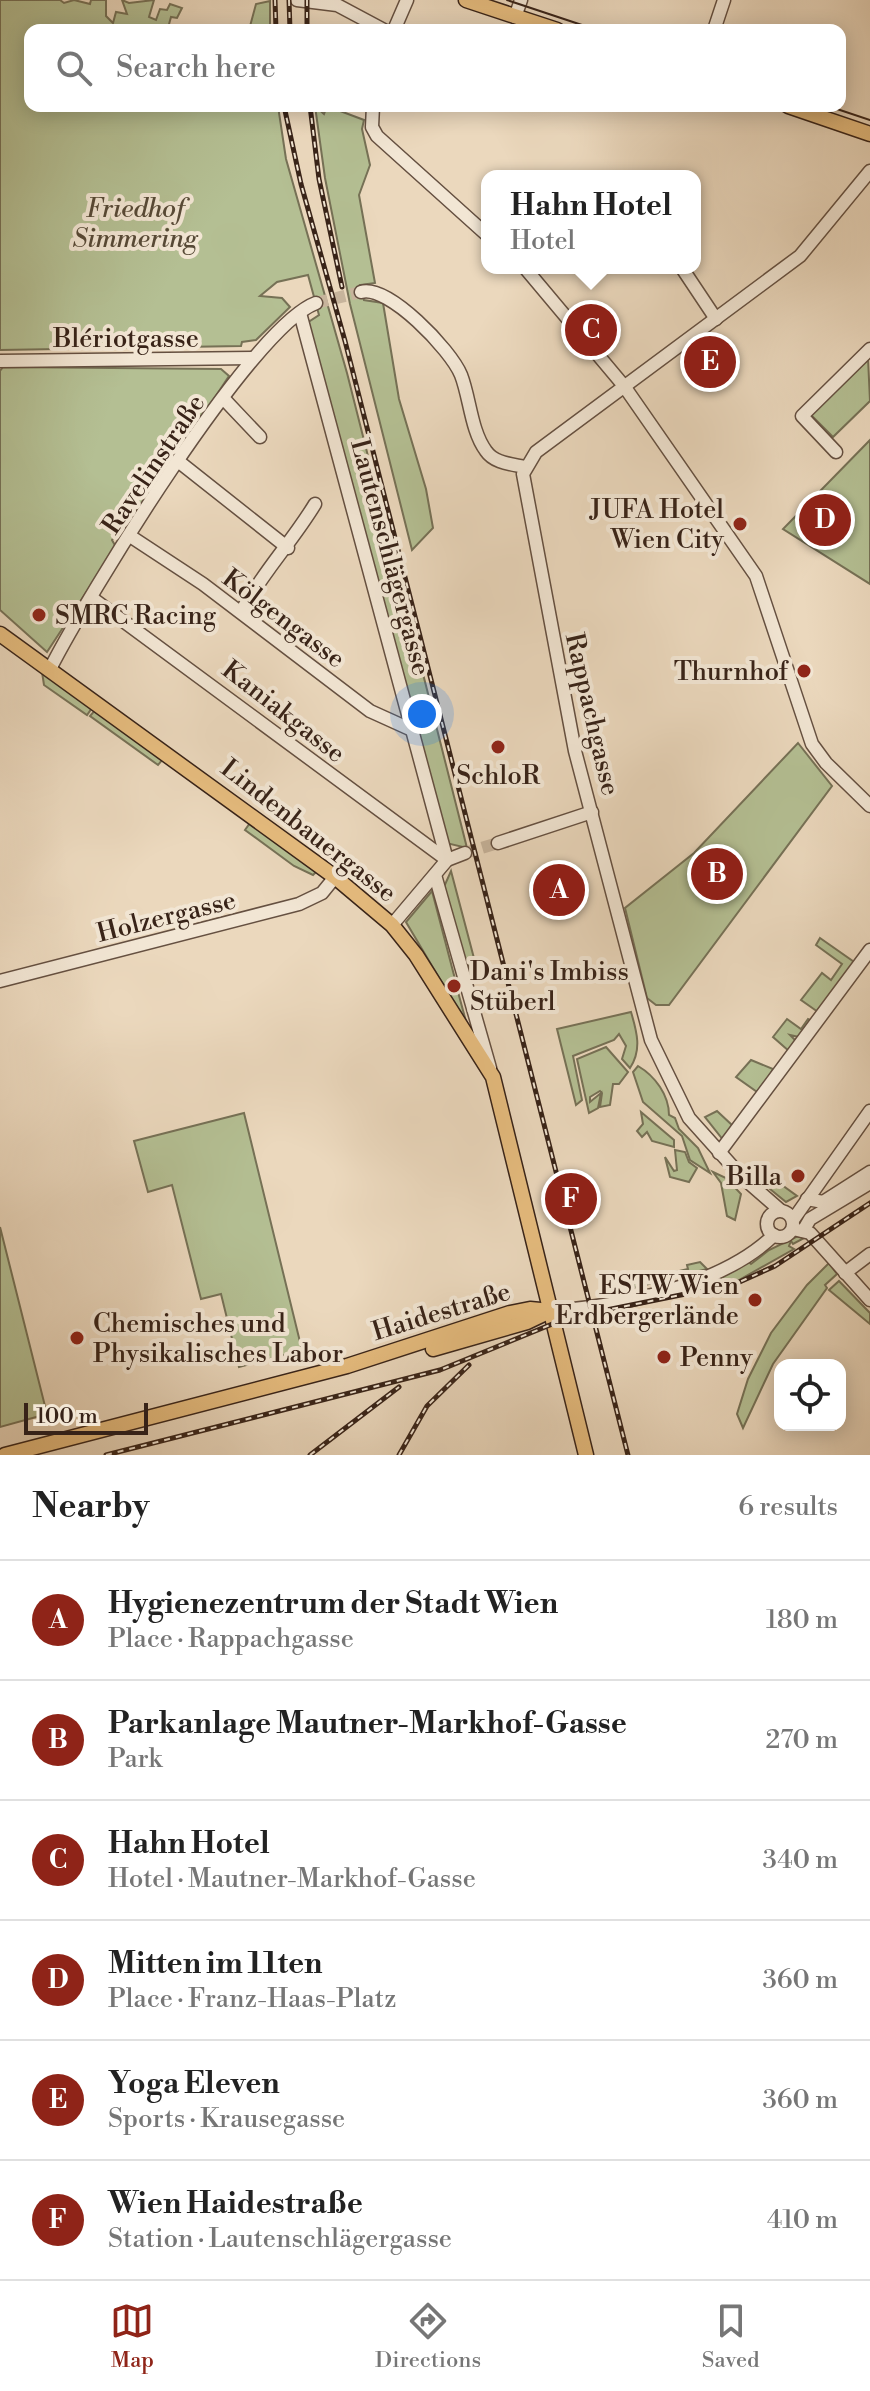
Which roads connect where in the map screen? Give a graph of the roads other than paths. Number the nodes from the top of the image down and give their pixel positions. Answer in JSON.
{"nodes":[{"id":1,"x":297,"y":0,"type":"edge"},
{"id":2,"x":407,"y":0,"type":"edge"},
{"id":3,"x":466,"y":0,"type":"edge"},
{"id":4,"x":521,"y":0,"type":"edge"},
{"id":5,"x":724,"y":0,"type":"edge"},
{"id":6,"x":328,"y":1,"type":"edge"},
{"id":7,"x":515,"y":17,"type":"junction"},
{"id":8,"x":372,"y":24,"type":"edge"},
{"id":9,"x":397,"y":24,"type":"edge"},
{"id":10,"x":538,"y":24,"type":"edge"},
{"id":11,"x":716,"y":24,"type":"edge"},
{"id":12,"x":373,"y":112,"type":"edge"},
{"id":13,"x":806,"y":112,"type":"edge"},
{"id":14,"x":870,"y":134,"type":"edge"},
{"id":15,"x":870,"y":171,"type":"edge"},
{"id":16,"x":481,"y":230,"type":"edge"},
{"id":17,"x":530,"y":274,"type":"edge"},
{"id":18,"x":686,"y":274,"type":"edge"},
{"id":19,"x":361,"y":292,"type":"tunnel mouth"},
{"id":20,"x":316,"y":303,"type":"tunnel mouth"},
{"id":21,"x":300,"y":313,"type":"junction"},
{"id":22,"x":716,"y":319,"type":"junction"},
{"id":23,"x":870,"y":349,"type":"edge"},
{"id":24,"x":253,"y":358,"type":"junction"},
{"id":25,"x":0,"y":361,"type":"edge"},
{"id":26,"x":624,"y":386,"type":"junction"},
{"id":27,"x":223,"y":398,"type":"junction"},
{"id":28,"x":260,"y":437,"type":"dead end"},
{"id":29,"x":836,"y":452,"type":"dead end"},
{"id":30,"x":178,"y":461,"type":"junction"},
{"id":31,"x":525,"y":467,"type":"junction"},
{"id":32,"x":315,"y":504,"type":"dead end"},
{"id":33,"x":130,"y":536,"type":"junction"},
{"id":34,"x":288,"y":548,"type":"junction"},
{"id":35,"x":92,"y":598,"type":"junction"},
{"id":36,"x":241,"y":612,"type":"junction"},
{"id":37,"x":0,"y":634,"type":"edge"},
{"id":38,"x":0,"y":648,"type":"edge"},
{"id":39,"x":49,"y":668,"type":"junction"},
{"id":40,"x":412,"y":730,"type":"junction"},
{"id":41,"x":870,"y":806,"type":"edge"},
{"id":42,"x":592,"y":812,"type":"junction"},
{"id":43,"x":498,"y":843,"type":"tunnel mouth"},
{"id":44,"x":465,"y":853,"type":"tunnel mouth"},
{"id":45,"x":447,"y":860,"type":"junction"},
{"id":46,"x":435,"y":875,"type":"junction"},
{"id":47,"x":335,"y":877,"type":"junction"},
{"id":48,"x":392,"y":925,"type":"junction"},
{"id":49,"x":870,"y":950,"type":"edge"},
{"id":50,"x":866,"y":966,"type":"edge"},
{"id":51,"x":0,"y":981,"type":"edge"},
{"id":52,"x":493,"y":1077,"type":"junction"},
{"id":53,"x":870,"y":1111,"type":"edge"},
{"id":54,"x":719,"y":1153,"type":"junction"},
{"id":55,"x":870,"y":1172,"type":"edge"},
{"id":56,"x":870,"y":1183,"type":"edge"},
{"id":57,"x":807,"y":1199,"type":"junction"},
{"id":58,"x":783,"y":1223,"type":"junction"},
{"id":59,"x":870,"y":1254,"type":"edge"},
{"id":60,"x":845,"y":1273,"type":"junction"},
{"id":61,"x":870,"y":1300,"type":"edge"},
{"id":62,"x":551,"y":1311,"type":"junction"},
{"id":63,"x":5,"y":1455,"type":"edge"},
{"id":64,"x":586,"y":1455,"type":"edge"}],
"edges":[{"from":1,"to":6,"type":"street"},
{"from":2,"to":9,"type":"street"},
{"from":3,"to":7,"type":"main road"},
{"from":4,"to":7,"type":"street"},
{"from":5,"to":11,"type":"street"},
{"from":6,"to":8,"type":"street"},
{"from":7,"to":10,"type":"main road"},
{"from":12,"to":16,"type":"street"},
{"from":13,"to":14,"type":"main road"},
{"from":15,"to":22,"type":"street"},
{"from":17,"to":26,"type":"street"},
{"from":18,"to":22,"type":"street"},
{"from":19,"to":31,"type":"street"},
{"from":20,"to":21,"type":"street","name":"Ravelinstraße"},
{"from":21,"to":24,"type":"street","name":"Ravelinstraße"},
{"from":21,"to":40,"type":"street","name":"Lautenschlägergasse"},
{"from":22,"to":26,"type":"street"},
{"from":23,"to":29,"type":"street"},
{"from":24,"to":25,"type":"street","name":"Blériotgasse"},
{"from":24,"to":27,"type":"street","name":"Ravelinstraße"},
{"from":26,"to":31,"type":"street"},
{"from":26,"to":41,"type":"street"},
{"from":27,"to":28,"type":"street"},
{"from":27,"to":30,"type":"street","name":"Ravelinstraße"},
{"from":30,"to":33,"type":"street","name":"Ravelinstraße"},
{"from":30,"to":34,"type":"street"},
{"from":31,"to":42,"type":"street","name":"Rappachgasse"},
{"from":32,"to":34,"type":"street"},
{"from":33,"to":35,"type":"street","name":"Ravelinstraße"},
{"from":33,"to":36,"type":"street","name":"Kölgengasse"},
{"from":34,"to":36,"type":"street"},
{"from":35,"to":39,"type":"street","name":"Ravelinstraße"},
{"from":35,"to":45,"type":"street","name":"Kaniakgasse"},
{"from":36,"to":40,"type":"street","name":"Kölgengasse"},
{"from":37,"to":39,"type":"main road","name":"Lindenbauergasse"},
{"from":38,"to":39,"type":"main road","name":"Lindenbauergasse"},
{"from":39,"to":47,"type":"main road","name":"Lindenbauergasse"},
{"from":40,"to":45,"type":"street","name":"Lautenschlägergasse"},
{"from":42,"to":43,"type":"street"},
{"from":42,"to":54,"type":"street","name":"Rappachgasse"},
{"from":44,"to":45,"type":"street"},
{"from":45,"to":46,"type":"street"},
{"from":46,"to":48,"type":"street"},
{"from":46,"to":52,"type":"street"},
{"from":47,"to":48,"type":"main road","name":"Lindenbauergasse"},
{"from":47,"to":51,"type":"street","name":"Holzergasse"},
{"from":48,"to":52,"type":"main road","name":"Lindenbauergasse"},
{"from":49,"to":50,"type":"street"},
{"from":50,"to":54,"type":"street"},
{"from":52,"to":62,"type":"main road"},
{"from":53,"to":57,"type":"street"},
{"from":54,"to":58,"type":"street","name":"Rappachgasse"},
{"from":55,"to":57,"type":"street"},
{"from":56,"to":58,"type":"street"},
{"from":57,"to":58,"type":"street"},
{"from":58,"to":60,"type":"street","name":"Rappachgasse"},
{"from":58,"to":62,"type":"street","name":"Haidestraße"},
{"from":59,"to":60,"type":"street"},
{"from":60,"to":61,"type":"street","name":"Rappachgasse"},
{"from":62,"to":63,"type":"main road","name":"Haidestraße"},
{"from":62,"to":64,"type":"main road"}]}
